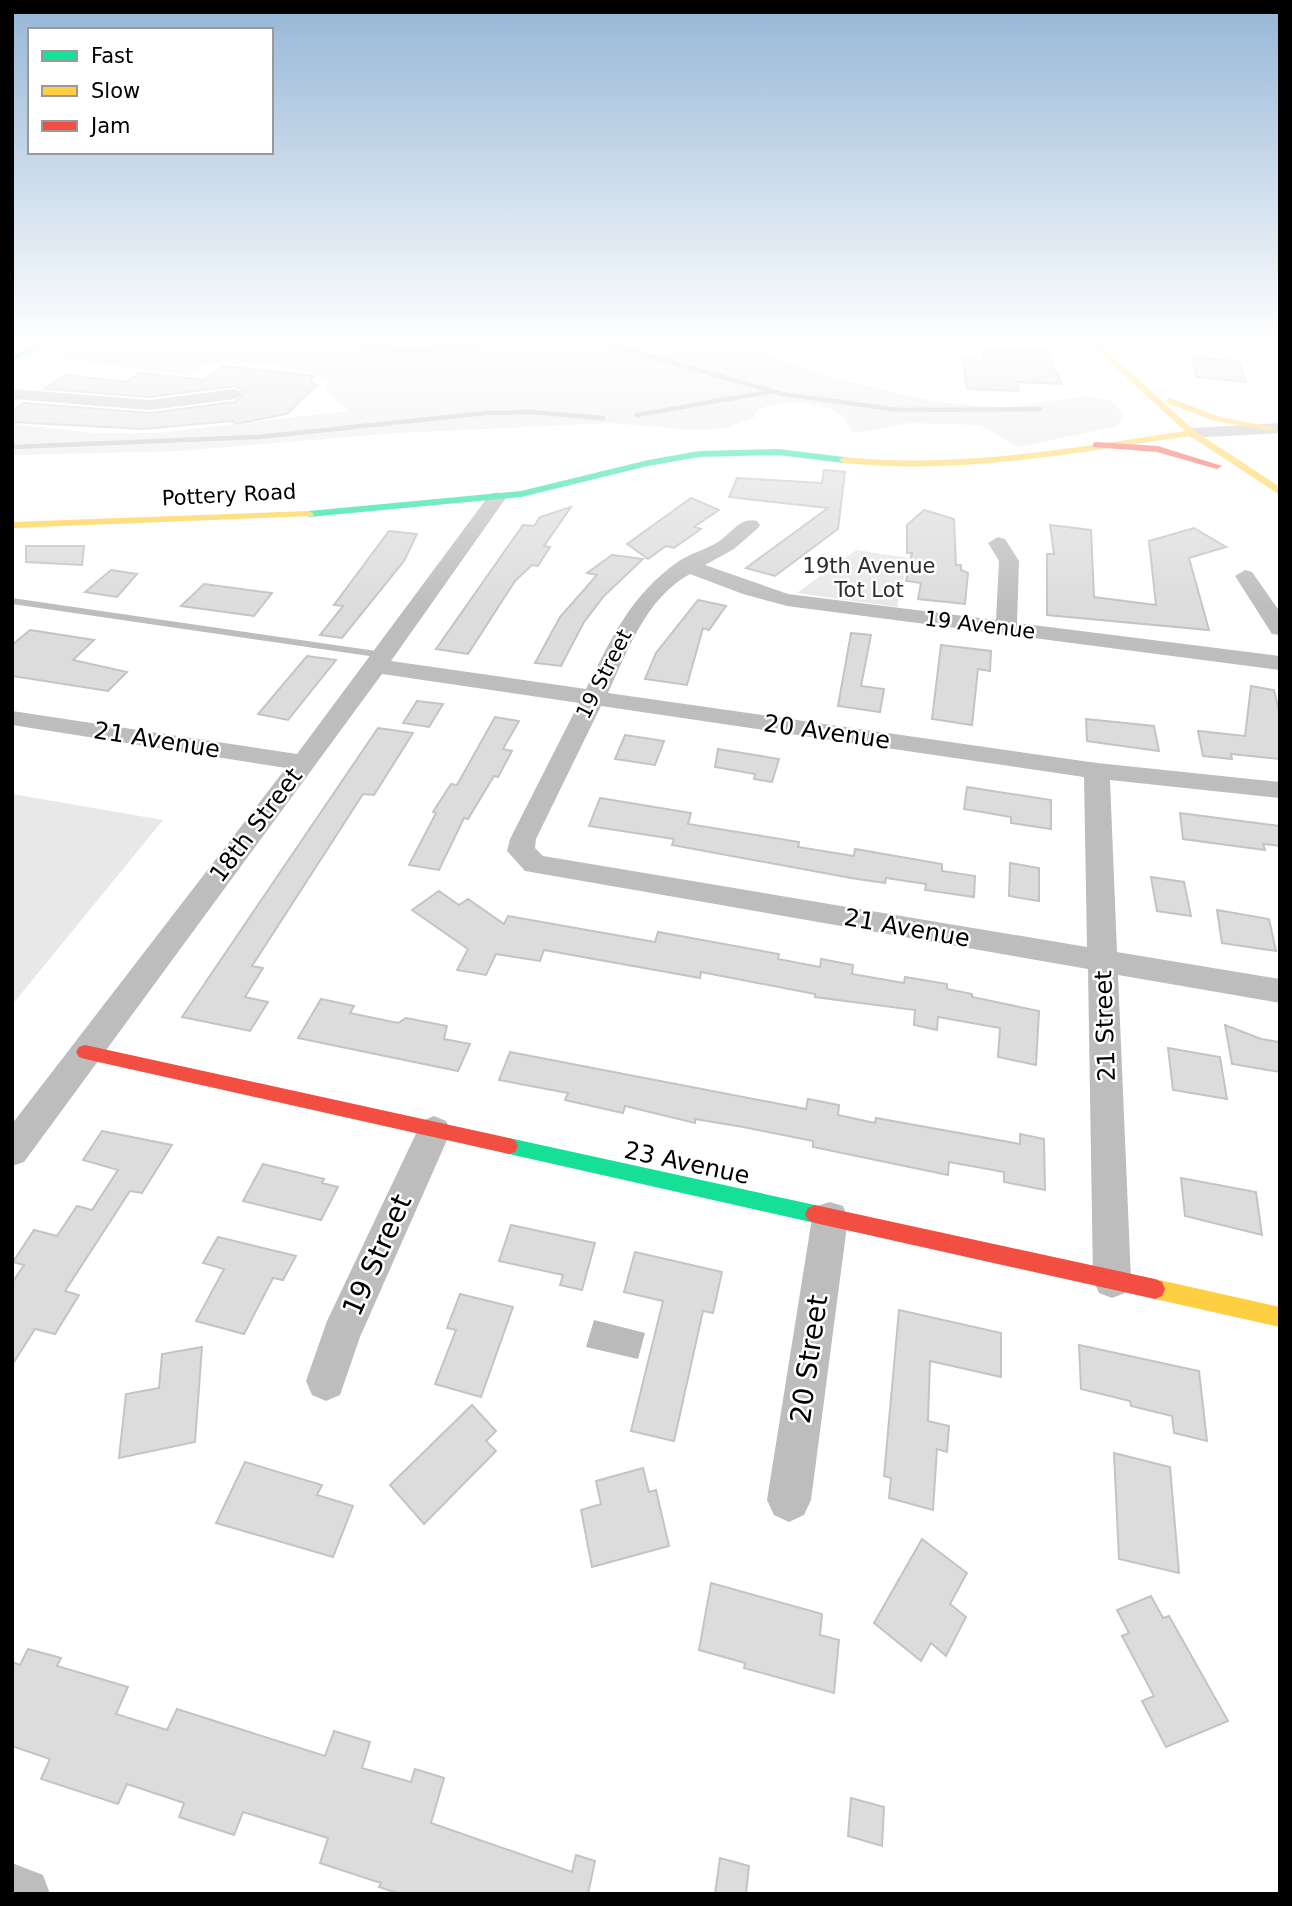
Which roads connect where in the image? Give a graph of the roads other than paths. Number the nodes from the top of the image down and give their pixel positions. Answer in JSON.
{"nodes":[{"id":1,"x":1126,"y":432,"type":"edge"},
{"id":2,"x":1210,"y":432,"type":"edge"},
{"id":3,"x":1265,"y":432,"type":"edge"},
{"id":4,"x":1192,"y":433,"type":"junction"},
{"id":5,"x":1096,"y":445,"type":"junction"},
{"id":6,"x":1280,"y":492,"type":"edge"},
{"id":7,"x":497,"y":498,"type":"junction"},
{"id":8,"x":12,"y":525,"type":"edge"},
{"id":9,"x":750,"y":525,"type":"dead end"},
{"id":10,"x":998,"y":542,"type":"dead end"},
{"id":11,"x":686,"y":565,"type":"junction"},
{"id":12,"x":1245,"y":576,"type":"dead end"},
{"id":13,"x":12,"y":601,"type":"edge"},
{"id":14,"x":1006,"y":628,"type":"junction"},
{"id":15,"x":1280,"y":629,"type":"edge"},
{"id":16,"x":380,"y":660,"type":"junction"},
{"id":17,"x":1280,"y":663,"type":"edge"},
{"id":18,"x":592,"y":697,"type":"junction"},
{"id":19,"x":12,"y":718,"type":"edge"},
{"id":20,"x":303,"y":763,"type":"junction"},
{"id":21,"x":1097,"y":771,"type":"junction"},
{"id":22,"x":1280,"y":790,"type":"edge"},
{"id":23,"x":535,"y":863,"type":"joint"},
{"id":24,"x":1103,"y":961,"type":"junction"},
{"id":25,"x":1280,"y":991,"type":"edge"},
{"id":26,"x":85,"y":1052,"type":"junction"},
{"id":27,"x":434,"y":1131,"type":"junction"},
{"id":28,"x":12,"y":1151,"type":"edge"},
{"id":29,"x":830,"y":1218,"type":"junction"},
{"id":30,"x":1112,"y":1280,"type":"junction"},
{"id":31,"x":1279,"y":1320,"type":"edge"},
{"id":32,"x":326,"y":1381,"type":"dead end"},
{"id":33,"x":789,"y":1500,"type":"dead end"},
{"id":34,"x":12,"y":1889,"type":"edge"},
{"id":35,"x":24,"y":1894,"type":"edge"}],
"edges":[{"from":1,"to":5,"type":"street"},
{"from":2,"to":4,"type":"street","name":"Pottery Road"},
{"from":3,"to":6,"type":"street"},
{"from":4,"to":5,"type":"street","name":"Pottery Road"},
{"from":4,"to":6,"type":"street"},
{"from":5,"to":6,"type":"street"},
{"from":5,"to":7,"type":"street","name":"Pottery Road"},
{"from":7,"to":8,"type":"street","name":"Pottery Road"},
{"from":7,"to":16,"type":"street","name":"18th Street"},
{"from":9,"to":11,"type":"street","name":"19 Street"},
{"from":10,"to":14,"type":"street"},
{"from":11,"to":14,"type":"street","name":"19 Avenue"},
{"from":11,"to":18,"type":"street","name":"19 Street"},
{"from":12,"to":15,"type":"street"},
{"from":13,"to":16,"type":"lane"},
{"from":14,"to":17,"type":"street","name":"19 Avenue"},
{"from":16,"to":18,"type":"street","name":"20 Avenue"},
{"from":16,"to":20,"type":"street","name":"18th Street"},
{"from":18,"to":21,"type":"street","name":"20 Avenue"},
{"from":18,"to":23,"type":"street","name":"19 Street"},
{"from":19,"to":20,"type":"street","name":"21 Avenue"},
{"from":20,"to":26,"type":"street","name":"18th Street"},
{"from":21,"to":22,"type":"street","name":"20 Avenue"},
{"from":21,"to":24,"type":"street","name":"21 Street"},
{"from":23,"to":24,"type":"street","name":"21 Avenue"},
{"from":24,"to":25,"type":"street","name":"21 Avenue"},
{"from":24,"to":30,"type":"street","name":"21 Street"},
{"from":26,"to":27,"type":"street","name":"23 Avenue"},
{"from":26,"to":28,"type":"street","name":"18th Street"},
{"from":27,"to":29,"type":"street","name":"23 Avenue"},
{"from":27,"to":32,"type":"street","name":"19 Street"},
{"from":29,"to":30,"type":"street","name":"23 Avenue"},
{"from":29,"to":33,"type":"street","name":"20 Street"},
{"from":30,"to":31,"type":"street","name":"23 Avenue"},
{"from":34,"to":35,"type":"street"}]}
